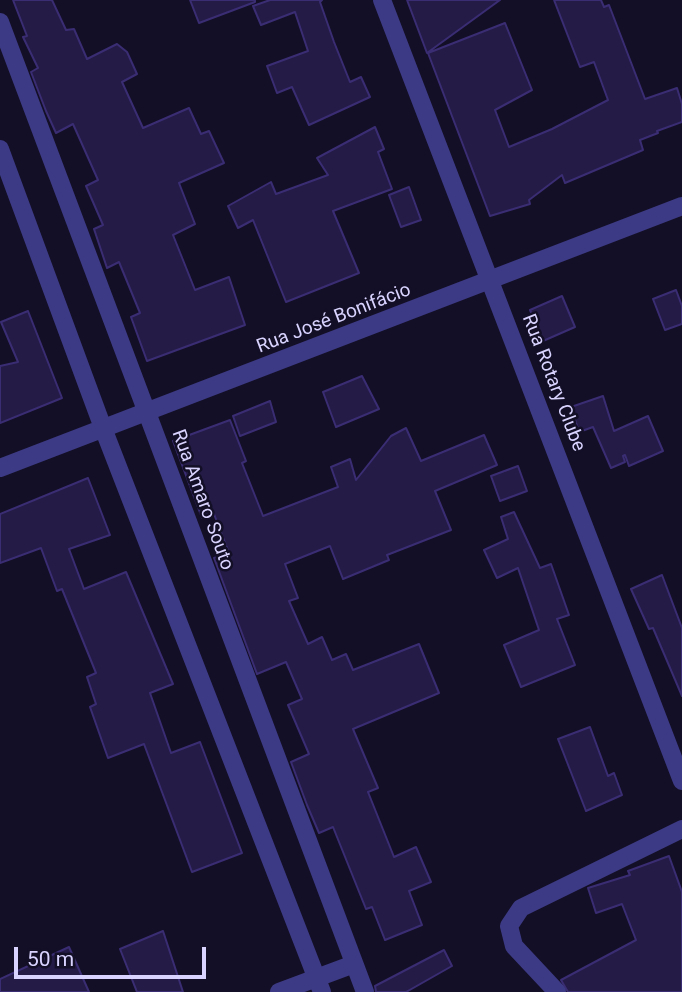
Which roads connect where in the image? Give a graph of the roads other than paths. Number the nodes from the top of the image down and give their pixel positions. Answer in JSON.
{"nodes":[{"id":1,"x":382,"y":0,"type":"edge"},
{"id":2,"x":0,"y":22,"type":"edge"},
{"id":3,"x":0,"y":149,"type":"edge"},
{"id":4,"x":682,"y":206,"type":"edge"},
{"id":5,"x":491,"y":281,"type":"junction"},
{"id":6,"x":148,"y":413,"type":"junction"},
{"id":7,"x":103,"y":428,"type":"junction"},
{"id":8,"x":0,"y":468,"type":"edge"},
{"id":9,"x":682,"y":781,"type":"edge"},
{"id":10,"x":682,"y":829,"type":"edge"},
{"id":11,"x":354,"y":964,"type":"junction"},
{"id":12,"x":320,"y":985,"type":"edge"},
{"id":13,"x":279,"y":992,"type":"edge"},
{"id":14,"x":365,"y":992,"type":"edge"},
{"id":15,"x":557,"y":992,"type":"edge"}],
"edges":[{"from":1,"to":5,"type":"street","name":"Rua Rotary Clube"},
{"from":2,"to":6,"type":"street","name":"Rua Amaro Souto"},
{"from":3,"to":7,"type":"street"},
{"from":4,"to":5,"type":"street","name":"Rua José Bonifácio"},
{"from":5,"to":6,"type":"street","name":"Rua José Bonifácio"},
{"from":5,"to":9,"type":"street","name":"Rua Rotary Clube"},
{"from":6,"to":7,"type":"street","name":"Rua José Bonifácio"},
{"from":6,"to":11,"type":"street","name":"Rua Amaro Souto"},
{"from":7,"to":8,"type":"street","name":"Rua José Bonifácio"},
{"from":7,"to":12,"type":"street"},
{"from":10,"to":15,"type":"street"},
{"from":11,"to":12,"type":"street"},
{"from":11,"to":14,"type":"street","name":"Rua Amaro Souto"},
{"from":12,"to":13,"type":"street"}]}
